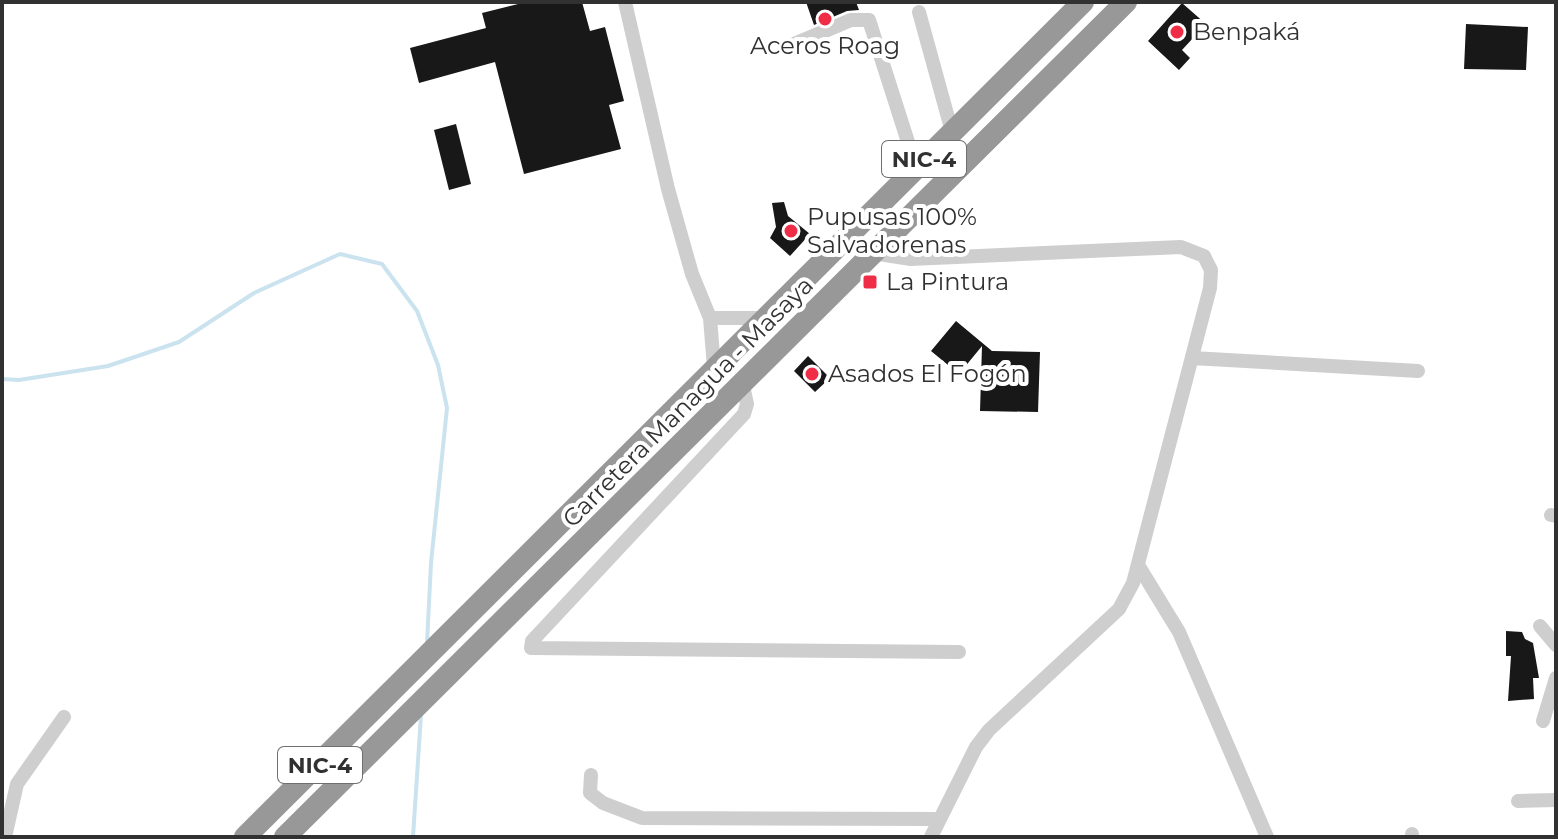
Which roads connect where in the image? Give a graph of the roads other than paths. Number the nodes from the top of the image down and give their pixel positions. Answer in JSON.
{"nodes":[{"id":1,"x":625,"y":2,"type":"edge"},
{"id":2,"x":1083,"y":2,"type":"edge"},
{"id":3,"x":1126,"y":2,"type":"edge"},
{"id":4,"x":919,"y":12,"type":"dead end"},
{"id":5,"x":794,"y":44,"type":"dead end"},
{"id":6,"x":952,"y":132,"type":"junction"},
{"id":7,"x":916,"y":167,"type":"junction"},
{"id":8,"x":872,"y":253,"type":"junction"},
{"id":9,"x":710,"y":318,"type":"junction"},
{"id":10,"x":766,"y":318,"type":"junction"},
{"id":11,"x":1192,"y":358,"type":"junction"},
{"id":12,"x":714,"y":367,"type":"junction"},
{"id":13,"x":1418,"y":371,"type":"dead end"},
{"id":14,"x":742,"y":381,"type":"junction"},
{"id":15,"x":676,"y":449,"type":"junction"},
{"id":16,"x":1138,"y":565,"type":"junction"},
{"id":17,"x":1540,"y":626,"type":"dead end"},
{"id":18,"x":1556,"y":645,"type":"edge"},
{"id":19,"x":959,"y":652,"type":"dead end"},
{"id":20,"x":1556,"y":678,"type":"edge"},
{"id":21,"x":64,"y":717,"type":"dead end"},
{"id":22,"x":1543,"y":721,"type":"dead end"},
{"id":23,"x":591,"y":775,"type":"dead end"},
{"id":24,"x":1556,"y":800,"type":"edge"},
{"id":25,"x":1518,"y":801,"type":"dead end"},
{"id":26,"x":939,"y":819,"type":"junction"},
{"id":27,"x":5,"y":837,"type":"edge"},
{"id":28,"x":245,"y":837,"type":"edge"},
{"id":29,"x":285,"y":837,"type":"edge"},
{"id":30,"x":931,"y":837,"type":"edge"},
{"id":31,"x":1267,"y":837,"type":"edge"}],
"edges":[{"from":1,"to":9,"type":"street"},
{"from":2,"to":6,"type":"highway","name":"Carretera Managua - Masaya","number":"NIC-4"},
{"from":3,"to":8,"type":"highway","name":"Carretera Managua - Masaya","number":"NIC-4"},
{"from":4,"to":6,"type":"street"},
{"from":5,"to":7,"type":"street"},
{"from":6,"to":7,"type":"highway","name":"Carretera Managua - Masaya","number":"NIC-4"},
{"from":7,"to":10,"type":"highway","name":"Carretera Managua - Masaya","number":"NIC-4"},
{"from":8,"to":10,"type":"highway"},
{"from":8,"to":11,"type":"street"},
{"from":8,"to":14,"type":"highway","name":"Carretera Managua - Masaya","number":"NIC-4"},
{"from":9,"to":10,"type":"street"},
{"from":9,"to":12,"type":"street"},
{"from":10,"to":12,"type":"highway","name":"Carretera Managua - Masaya","number":"NIC-4"},
{"from":11,"to":13,"type":"street"},
{"from":11,"to":16,"type":"street"},
{"from":12,"to":15,"type":"highway"},
{"from":12,"to":28,"type":"highway","name":"Carretera Managua - Masaya","number":"NIC-4"},
{"from":14,"to":15,"type":"highway","name":"Carretera Managua - Masaya","number":"NIC-4"},
{"from":14,"to":19,"type":"street"},
{"from":15,"to":29,"type":"highway","name":"Carretera Managua - Masaya","number":"NIC-4"},
{"from":16,"to":26,"type":"street"},
{"from":16,"to":31,"type":"street"},
{"from":17,"to":18,"type":"street"},
{"from":20,"to":22,"type":"street"},
{"from":21,"to":27,"type":"street"},
{"from":23,"to":26,"type":"street"},
{"from":24,"to":25,"type":"street"},
{"from":26,"to":30,"type":"street"}]}
